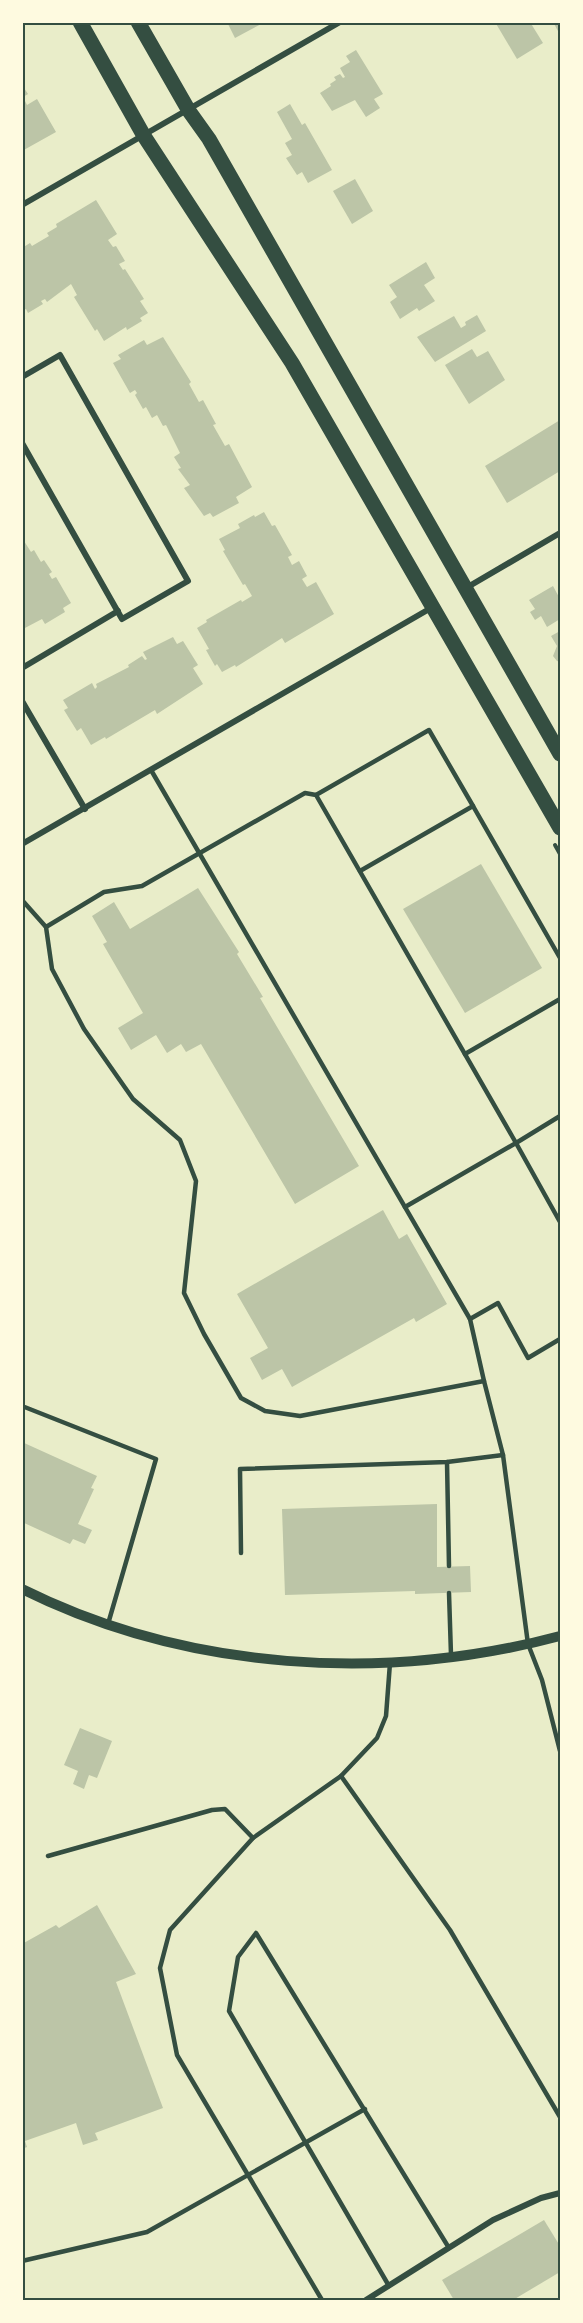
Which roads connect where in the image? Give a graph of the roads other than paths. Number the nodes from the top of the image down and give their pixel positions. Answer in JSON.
{"nodes":[{"id":1,"x":80,"y":22,"type":"edge"},
{"id":2,"x":138,"y":22,"type":"edge"},
{"id":3,"x":340,"y":22,"type":"edge"},
{"id":4,"x":189,"y":111,"type":"junction"},
{"id":5,"x":144,"y":136,"type":"junction"},
{"id":6,"x":22,"y":206,"type":"edge"},
{"id":7,"x":22,"y":377,"type":"edge"},
{"id":8,"x":22,"y":443,"type":"edge"},
{"id":9,"x":561,"y":533,"type":"edge"},
{"id":10,"x":466,"y":588,"type":"junction"},
{"id":11,"x":434,"y":606,"type":"junction"},
{"id":12,"x":118,"y":611,"type":"junction"},
{"id":13,"x":22,"y":668,"type":"edge"},
{"id":14,"x":22,"y":701,"type":"edge"},
{"id":15,"x":561,"y":754,"type":"edge"},
{"id":16,"x":151,"y":770,"type":"junction"},
{"id":17,"x":316,"y":795,"type":"junction"},
{"id":18,"x":473,"y":806,"type":"junction"},
{"id":19,"x":85,"y":808,"type":"junction"},
{"id":20,"x":561,"y":828,"type":"edge"},
{"id":21,"x":22,"y":844,"type":"edge"},
{"id":22,"x":200,"y":852,"type":"junction"},
{"id":23,"x":360,"y":871,"type":"junction"},
{"id":24,"x":22,"y":900,"type":"edge"},
{"id":25,"x":46,"y":927,"type":"junction"},
{"id":26,"x":561,"y":958,"type":"edge"},
{"id":27,"x":561,"y":999,"type":"edge"},
{"id":28,"x":465,"y":1054,"type":"junction"},
{"id":29,"x":561,"y":1116,"type":"edge"},
{"id":30,"x":516,"y":1143,"type":"junction"},
{"id":31,"x":405,"y":1207,"type":"junction"},
{"id":32,"x":561,"y":1221,"type":"edge"},
{"id":33,"x":470,"y":1319,"type":"junction"},
{"id":34,"x":561,"y":1340,"type":"edge"},
{"id":35,"x":484,"y":1381,"type":"junction"},
{"id":36,"x":22,"y":1406,"type":"edge"},
{"id":37,"x":503,"y":1455,"type":"junction"},
{"id":38,"x":447,"y":1462,"type":"junction"},
{"id":39,"x":241,"y":1553,"type":"dead end"},
{"id":40,"x":449,"y":1566,"type":"dead end"},
{"id":41,"x":22,"y":1589,"type":"edge"},
{"id":42,"x":449,"y":1593,"type":"dead end"},
{"id":43,"x":108,"y":1624,"type":"junction"},
{"id":44,"x":561,"y":1636,"type":"edge"},
{"id":45,"x":528,"y":1644,"type":"junction"},
{"id":46,"x":451,"y":1658,"type":"junction"},
{"id":47,"x":390,"y":1663,"type":"junction"},
{"id":48,"x":561,"y":1751,"type":"edge"},
{"id":49,"x":341,"y":1776,"type":"junction"},
{"id":50,"x":253,"y":1838,"type":"junction"},
{"id":51,"x":48,"y":1856,"type":"dead end"},
{"id":52,"x":364,"y":2109,"type":"junction"},
{"id":53,"x":561,"y":2117,"type":"edge"},
{"id":54,"x":306,"y":2144,"type":"junction"},
{"id":55,"x":248,"y":2175,"type":"junction"},
{"id":56,"x":561,"y":2193,"type":"edge"},
{"id":57,"x":449,"y":2248,"type":"junction"},
{"id":58,"x":22,"y":2261,"type":"edge"},
{"id":59,"x":389,"y":2286,"type":"junction"},
{"id":60,"x":322,"y":2301,"type":"edge"},
{"id":61,"x":366,"y":2301,"type":"edge"}],
"edges":[{"from":1,"to":5,"type":"main road"},
{"from":2,"to":4,"type":"main road"},
{"from":3,"to":4,"type":"street"},
{"from":4,"to":5,"type":"street"},
{"from":4,"to":10,"type":"main road"},
{"from":5,"to":6,"type":"street"},
{"from":5,"to":11,"type":"main road"},
{"from":7,"to":12,"type":"street"},
{"from":8,"to":12,"type":"street"},
{"from":9,"to":10,"type":"street"},
{"from":10,"to":15,"type":"main road"},
{"from":11,"to":16,"type":"street"},
{"from":11,"to":20,"type":"main road"},
{"from":12,"to":13,"type":"street"},
{"from":14,"to":19,"type":"street"},
{"from":16,"to":19,"type":"street"},
{"from":16,"to":22,"type":"lane"},
{"from":17,"to":18,"type":"lane"},
{"from":17,"to":22,"type":"lane"},
{"from":17,"to":23,"type":"lane"},
{"from":18,"to":23,"type":"lane"},
{"from":18,"to":26,"type":"lane"},
{"from":19,"to":21,"type":"street"},
{"from":22,"to":25,"type":"lane"},
{"from":22,"to":31,"type":"lane"},
{"from":23,"to":28,"type":"lane"},
{"from":24,"to":25,"type":"lane"},
{"from":25,"to":35,"type":"lane"},
{"from":27,"to":28,"type":"lane"},
{"from":28,"to":30,"type":"lane"},
{"from":29,"to":30,"type":"lane"},
{"from":30,"to":31,"type":"lane"},
{"from":30,"to":32,"type":"lane"},
{"from":31,"to":33,"type":"lane"},
{"from":33,"to":34,"type":"lane"},
{"from":33,"to":35,"type":"lane"},
{"from":35,"to":37,"type":"lane"},
{"from":36,"to":43,"type":"lane"},
{"from":37,"to":38,"type":"lane"},
{"from":37,"to":45,"type":"lane"},
{"from":38,"to":39,"type":"lane"},
{"from":38,"to":40,"type":"lane"},
{"from":41,"to":43,"type":"street"},
{"from":42,"to":46,"type":"lane"},
{"from":43,"to":47,"type":"street"},
{"from":44,"to":45,"type":"street"},
{"from":45,"to":46,"type":"street"},
{"from":45,"to":48,"type":"lane"},
{"from":46,"to":47,"type":"street"},
{"from":47,"to":49,"type":"lane"},
{"from":49,"to":50,"type":"lane"},
{"from":49,"to":53,"type":"lane"},
{"from":50,"to":51,"type":"lane"},
{"from":50,"to":55,"type":"lane"},
{"from":52,"to":54,"type":"lane"},
{"from":52,"to":54,"type":"lane"},
{"from":52,"to":57,"type":"lane"},
{"from":54,"to":55,"type":"lane"},
{"from":54,"to":59,"type":"lane"},
{"from":55,"to":58,"type":"lane"},
{"from":55,"to":60,"type":"lane"},
{"from":56,"to":57,"type":"street"},
{"from":57,"to":59,"type":"street"},
{"from":59,"to":61,"type":"street"}]}
